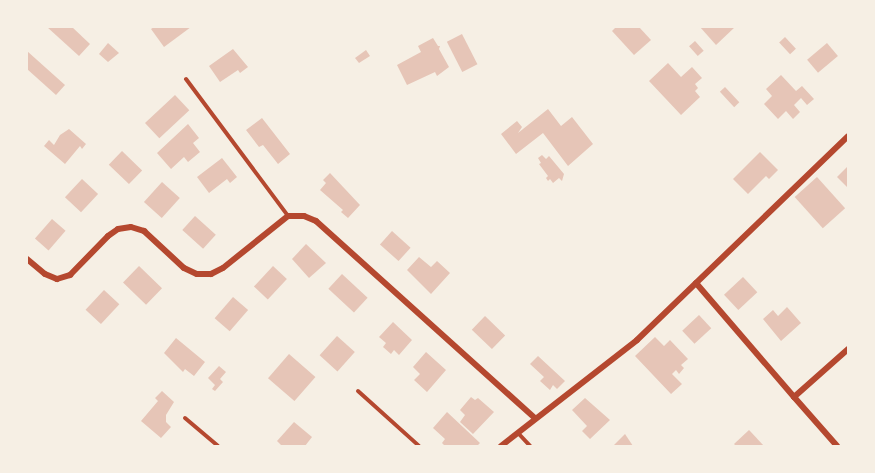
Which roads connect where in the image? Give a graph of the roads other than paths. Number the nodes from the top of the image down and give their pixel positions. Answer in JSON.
{"nodes":[{"id":1,"x":186,"y":79,"type":"dead end"},
{"id":2,"x":848,"y":136,"type":"edge"},
{"id":3,"x":288,"y":216,"type":"junction"},
{"id":4,"x":27,"y":259,"type":"edge"},
{"id":5,"x":696,"y":283,"type":"junction"},
{"id":6,"x":848,"y":349,"type":"edge"},
{"id":7,"x":358,"y":391,"type":"dead end"},
{"id":8,"x":794,"y":398,"type":"junction"},
{"id":9,"x":185,"y":418,"type":"dead end"},
{"id":10,"x":535,"y":418,"type":"junction"},
{"id":11,"x":518,"y":433,"type":"junction"},
{"id":12,"x":218,"y":446,"type":"edge"},
{"id":13,"x":419,"y":446,"type":"edge"},
{"id":14,"x":501,"y":446,"type":"edge"},
{"id":15,"x":530,"y":446,"type":"edge"},
{"id":16,"x":837,"y":446,"type":"edge"}],
"edges":[{"from":1,"to":3,"type":"lane"},
{"from":2,"to":5,"type":"street"},
{"from":3,"to":4,"type":"street"},
{"from":3,"to":10,"type":"street"},
{"from":5,"to":8,"type":"street"},
{"from":5,"to":10,"type":"street"},
{"from":6,"to":8,"type":"street"},
{"from":7,"to":13,"type":"lane"},
{"from":8,"to":16,"type":"street"},
{"from":9,"to":12,"type":"lane"},
{"from":10,"to":11,"type":"street"},
{"from":11,"to":14,"type":"street"},
{"from":11,"to":15,"type":"lane"}]}
